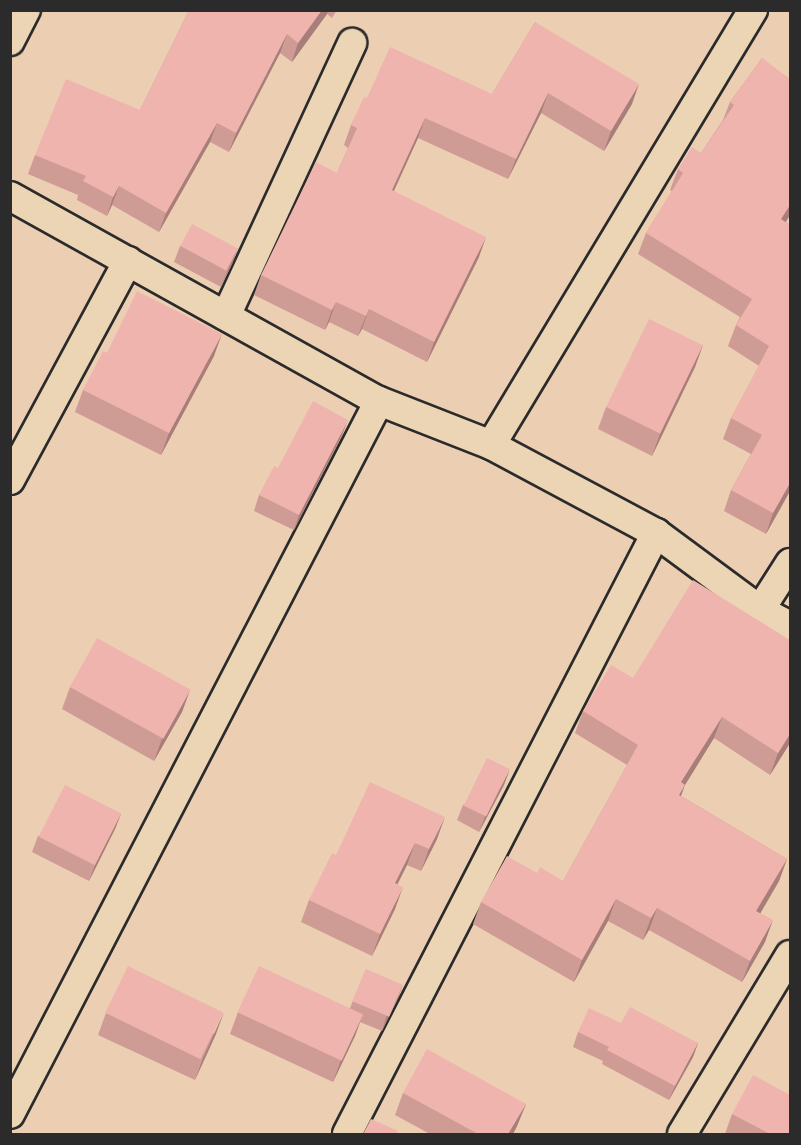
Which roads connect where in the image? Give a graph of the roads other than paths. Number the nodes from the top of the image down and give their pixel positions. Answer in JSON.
{"nodes":[{"id":1,"x":26,"y":10,"type":"edge"},
{"id":2,"x":753,"y":10,"type":"edge"},
{"id":3,"x":10,"y":41,"type":"edge"},
{"id":4,"x":351,"y":43,"type":"dead end"},
{"id":5,"x":10,"y":196,"type":"edge"},
{"id":6,"x":128,"y":261,"type":"junction"},
{"id":7,"x":226,"y":316,"type":"junction"},
{"id":8,"x":379,"y":401,"type":"junction"},
{"id":9,"x":490,"y":444,"type":"junction"},
{"id":10,"x":10,"y":480,"type":"edge"},
{"id":11,"x":656,"y":532,"type":"junction"},
{"id":12,"x":790,"y":563,"type":"edge"},
{"id":13,"x":760,"y":610,"type":"junction"},
{"id":14,"x":790,"y":626,"type":"edge"},
{"id":15,"x":790,"y":955,"type":"edge"},
{"id":16,"x":10,"y":1114,"type":"edge"},
{"id":17,"x":346,"y":1134,"type":"edge"},
{"id":18,"x":682,"y":1134,"type":"edge"}],
"edges":[{"from":1,"to":3,"type":"street"},
{"from":2,"to":9,"type":"street"},
{"from":4,"to":7,"type":"street"},
{"from":5,"to":6,"type":"street"},
{"from":6,"to":7,"type":"street"},
{"from":6,"to":10,"type":"street"},
{"from":7,"to":8,"type":"street"},
{"from":8,"to":9,"type":"street"},
{"from":8,"to":16,"type":"street"},
{"from":9,"to":11,"type":"street"},
{"from":11,"to":13,"type":"street"},
{"from":11,"to":17,"type":"street"},
{"from":12,"to":13,"type":"street"},
{"from":13,"to":14,"type":"street"},
{"from":15,"to":18,"type":"street"}]}
